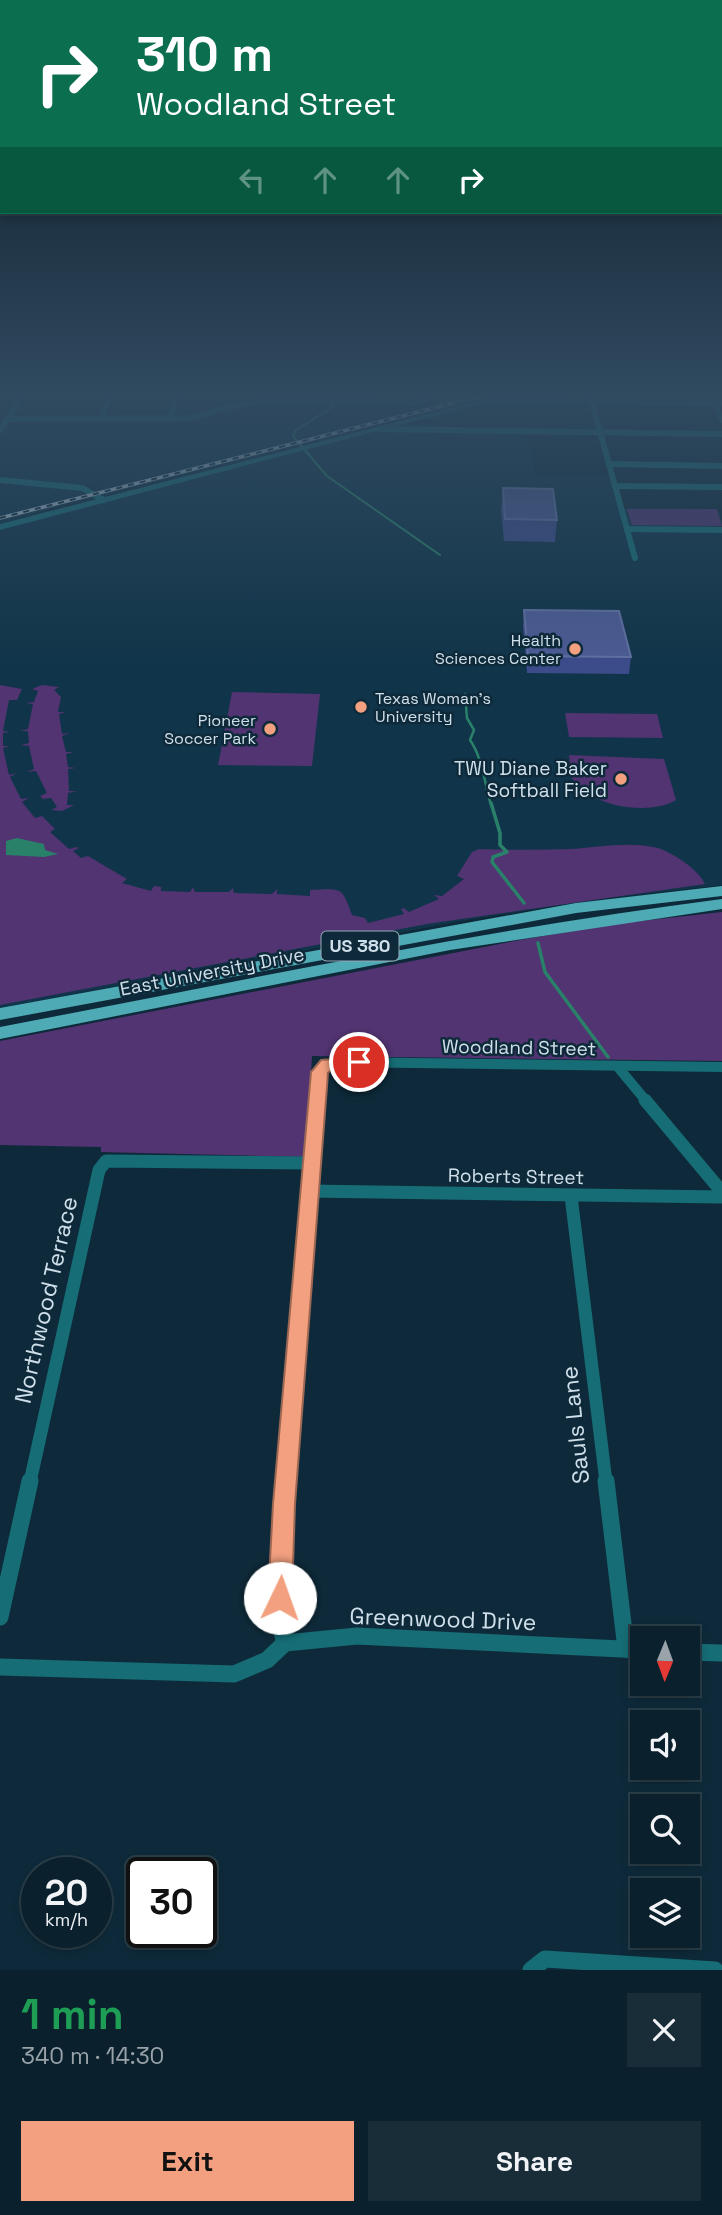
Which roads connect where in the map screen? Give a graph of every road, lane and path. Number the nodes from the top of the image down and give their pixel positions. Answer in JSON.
{"nodes":[{"id":1,"x":40,"y":484,"type":"edge"},
{"id":2,"x":166,"y":484,"type":"edge"},
{"id":3,"x":615,"y":486,"type":"joint"},
{"id":4,"x":722,"y":487,"type":"edge"},
{"id":5,"x":104,"y":500,"type":"junction"},
{"id":6,"x":0,"y":527,"type":"edge"},
{"id":7,"x":626,"y":529,"type":"junction"},
{"id":8,"x":722,"y":530,"type":"edge"},
{"id":9,"x":635,"y":558,"type":"dead end"},
{"id":10,"x":722,"y":891,"type":"edge"},
{"id":11,"x":722,"y":904,"type":"edge"},
{"id":12,"x":0,"y":1014,"type":"edge"},
{"id":13,"x":0,"y":1033,"type":"edge"},
{"id":14,"x":617,"y":1066,"type":"junction"},
{"id":15,"x":722,"y":1067,"type":"edge"},
{"id":16,"x":313,"y":1163,"type":"junction"},
{"id":17,"x":309,"y":1191,"type":"junction"},
{"id":18,"x":722,"y":1194,"type":"edge"},
{"id":19,"x":571,"y":1196,"type":"junction"},
{"id":20,"x":0,"y":1617,"type":"edge"},
{"id":21,"x":630,"y":1640,"type":"edge"},
{"id":22,"x":285,"y":1643,"type":"junction"},
{"id":23,"x":630,"y":1649,"type":"edge"},
{"id":24,"x":700,"y":1652,"type":"edge"},
{"id":25,"x":722,"y":1653,"type":"edge"},
{"id":26,"x":0,"y":1667,"type":"edge"},
{"id":27,"x":531,"y":1970,"type":"edge"},
{"id":28,"x":715,"y":1970,"type":"edge"}],
"edges":[{"from":1,"to":5,"type":"street"},
{"from":2,"to":5,"type":"street"},
{"from":3,"to":4,"type":"street"},
{"from":3,"to":7,"type":"street"},
{"from":5,"to":6,"type":"street"},
{"from":7,"to":8,"type":"street"},
{"from":7,"to":9,"type":"street"},
{"from":10,"to":12,"type":"main road","name":"East University Drive","number":"US 380"},
{"from":11,"to":13,"type":"main road","name":"East University Drive","number":"US 380"},
{"from":14,"to":15,"type":"street","name":"Woodland Street"},
{"from":14,"to":16,"type":"street","name":"Woodland Street"},
{"from":14,"to":18,"type":"street"},
{"from":16,"to":17,"type":"street"},
{"from":16,"to":20,"type":"street","name":"Northwood Terrace"},
{"from":17,"to":19,"type":"street","name":"Roberts Street"},
{"from":17,"to":22,"type":"street"},
{"from":18,"to":19,"type":"street","name":"Roberts Street"},
{"from":19,"to":21,"type":"street","name":"Sauls Lane"},
{"from":22,"to":23,"type":"street","name":"Greenwood Drive"},
{"from":22,"to":26,"type":"street"},
{"from":24,"to":25,"type":"street"},
{"from":27,"to":28,"type":"street"}]}
